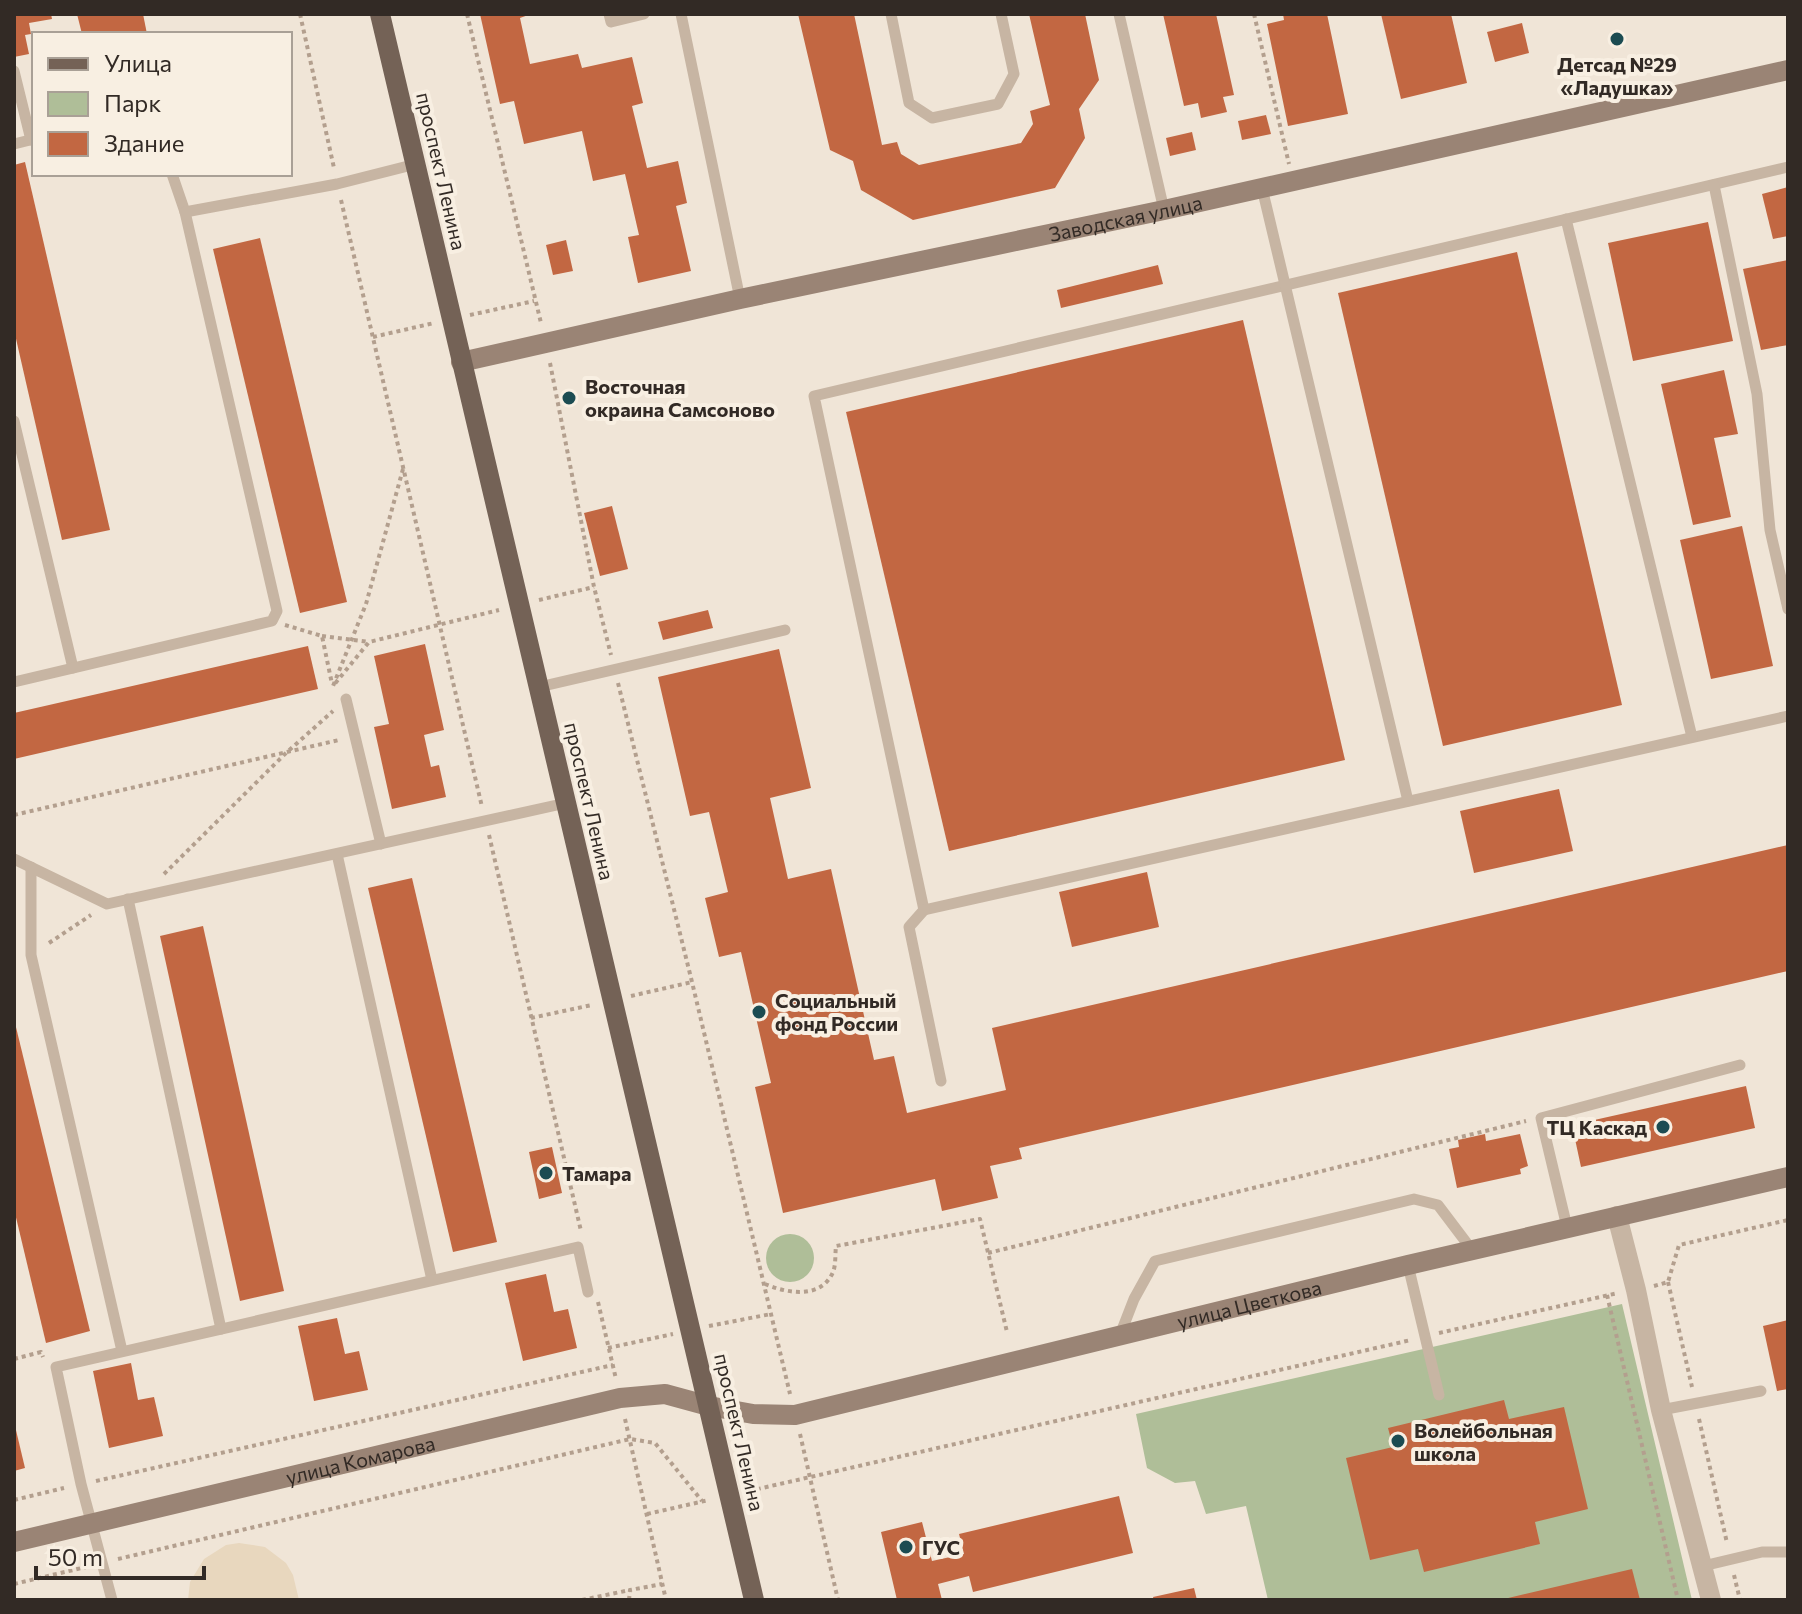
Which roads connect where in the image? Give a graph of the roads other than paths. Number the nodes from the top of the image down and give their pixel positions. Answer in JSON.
{"nodes":[{"id":1,"x":380,"y":14,"type":"edge"},
{"id":2,"x":609,"y":14,"type":"edge"},
{"id":3,"x":644,"y":14,"type":"edge"},
{"id":4,"x":681,"y":14,"type":"edge"},
{"id":5,"x":891,"y":14,"type":"edge"},
{"id":6,"x":1001,"y":14,"type":"edge"},
{"id":7,"x":1119,"y":14,"type":"edge"},
{"id":8,"x":1788,"y":70,"type":"edge"},
{"id":9,"x":14,"y":71,"type":"edge"},
{"id":10,"x":14,"y":112,"type":"edge"},
{"id":11,"x":26,"y":120,"type":"junction"},
{"id":12,"x":32,"y":140,"type":"edge"},
{"id":13,"x":14,"y":144,"type":"edge"},
{"id":14,"x":416,"y":164,"type":"junction"},
{"id":15,"x":1788,"y":167,"type":"edge"},
{"id":16,"x":173,"y":176,"type":"edge"},
{"id":17,"x":1714,"y":185,"type":"junction"},
{"id":18,"x":1262,"y":188,"type":"junction"},
{"id":19,"x":1164,"y":210,"type":"junction"},
{"id":20,"x":185,"y":212,"type":"junction"},
{"id":21,"x":1566,"y":219,"type":"junction"},
{"id":22,"x":1286,"y":285,"type":"junction"},
{"id":23,"x":740,"y":299,"type":"junction"},
{"id":24,"x":461,"y":362,"type":"junction"},
{"id":25,"x":14,"y":421,"type":"edge"},
{"id":26,"x":1788,"y":609,"type":"edge"},
{"id":27,"x":785,"y":630,"type":"dead end"},
{"id":28,"x":73,"y":668,"type":"junction"},
{"id":29,"x":14,"y":682,"type":"edge"},
{"id":30,"x":539,"y":687,"type":"junction"},
{"id":31,"x":343,"y":702,"type":"road end"},
{"id":32,"x":1788,"y":716,"type":"edge"},
{"id":33,"x":1692,"y":737,"type":"junction"},
{"id":34,"x":1408,"y":801,"type":"junction"},
{"id":35,"x":566,"y":803,"type":"junction"},
{"id":36,"x":381,"y":844,"type":"junction"},
{"id":37,"x":337,"y":854,"type":"junction"},
{"id":38,"x":14,"y":859,"type":"edge"},
{"id":39,"x":31,"y":867,"type":"junction"},
{"id":40,"x":128,"y":899,"type":"junction"},
{"id":41,"x":924,"y":910,"type":"junction"},
{"id":42,"x":1740,"y":1065,"type":"dead end"},
{"id":43,"x":941,"y":1081,"type":"dead end"},
{"id":44,"x":1788,"y":1177,"type":"edge"},
{"id":45,"x":1617,"y":1216,"type":"junction"},
{"id":46,"x":1567,"y":1227,"type":"junction"},
{"id":47,"x":1472,"y":1250,"type":"junction"},
{"id":48,"x":1408,"y":1265,"type":"junction"},
{"id":49,"x":432,"y":1280,"type":"junction"},
{"id":50,"x":591,"y":1291,"type":"road end"},
{"id":51,"x":221,"y":1329,"type":"junction"},
{"id":52,"x":1120,"y":1335,"type":"junction"},
{"id":53,"x":122,"y":1351,"type":"junction"},
{"id":54,"x":1761,"y":1391,"type":"dead end"},
{"id":55,"x":1439,"y":1395,"type":"dead end"},
{"id":56,"x":709,"y":1406,"type":"junction"},
{"id":57,"x":1661,"y":1410,"type":"junction"},
{"id":58,"x":92,"y":1522,"type":"junction"},
{"id":59,"x":14,"y":1542,"type":"edge"},
{"id":60,"x":1788,"y":1552,"type":"edge"},
{"id":61,"x":1703,"y":1566,"type":"junction"},
{"id":62,"x":112,"y":1600,"type":"edge"},
{"id":63,"x":754,"y":1600,"type":"edge"},
{"id":64,"x":1711,"y":1600,"type":"edge"}],
"edges":[{"from":1,"to":14,"type":"main road","name":"проспект Ленина"},
{"from":2,"to":3,"type":"lane"},
{"from":4,"to":23,"type":"lane"},
{"from":5,"to":6,"type":"lane"},
{"from":7,"to":19,"type":"lane"},
{"from":8,"to":18,"type":"street","name":"Заводская улица"},
{"from":9,"to":11,"type":"lane"},
{"from":10,"to":11,"type":"lane"},
{"from":11,"to":12,"type":"lane"},
{"from":12,"to":13,"type":"lane"},
{"from":14,"to":20,"type":"lane"},
{"from":14,"to":24,"type":"main road","name":"проспект Ленина"},
{"from":15,"to":17,"type":"lane"},
{"from":16,"to":20,"type":"lane"},
{"from":17,"to":21,"type":"lane"},
{"from":17,"to":26,"type":"lane"},
{"from":18,"to":19,"type":"street","name":"Заводская улица"},
{"from":18,"to":22,"type":"lane"},
{"from":19,"to":23,"type":"street","name":"Заводская улица"},
{"from":20,"to":28,"type":"lane"},
{"from":21,"to":22,"type":"lane"},
{"from":21,"to":33,"type":"lane"},
{"from":22,"to":34,"type":"lane"},
{"from":22,"to":41,"type":"lane"},
{"from":23,"to":24,"type":"street","name":"Заводская улица"},
{"from":24,"to":30,"type":"main road","name":"проспект Ленина"},
{"from":25,"to":28,"type":"lane"},
{"from":27,"to":30,"type":"lane"},
{"from":28,"to":29,"type":"lane"},
{"from":30,"to":35,"type":"main road","name":"проспект Ленина"},
{"from":31,"to":36,"type":"lane"},
{"from":32,"to":33,"type":"lane"},
{"from":33,"to":34,"type":"lane"},
{"from":34,"to":41,"type":"lane"},
{"from":35,"to":36,"type":"lane"},
{"from":35,"to":56,"type":"main road","name":"проспект Ленина"},
{"from":36,"to":37,"type":"lane"},
{"from":37,"to":40,"type":"lane"},
{"from":37,"to":49,"type":"lane"},
{"from":38,"to":39,"type":"lane"},
{"from":39,"to":40,"type":"lane"},
{"from":39,"to":53,"type":"lane"},
{"from":40,"to":51,"type":"lane"},
{"from":41,"to":43,"type":"lane"},
{"from":42,"to":46,"type":"lane"},
{"from":44,"to":45,"type":"street","name":"улица Цветкова"},
{"from":45,"to":46,"type":"street","name":"улица Цветкова"},
{"from":45,"to":57,"type":"street"},
{"from":46,"to":47,"type":"street","name":"улица Цветкова"},
{"from":47,"to":48,"type":"street","name":"улица Цветкова"},
{"from":47,"to":52,"type":"lane"},
{"from":48,"to":52,"type":"street","name":"улица Цветкова"},
{"from":48,"to":55,"type":"lane"},
{"from":49,"to":50,"type":"lane"},
{"from":49,"to":51,"type":"lane"},
{"from":51,"to":53,"type":"lane"},
{"from":52,"to":56,"type":"street","name":"улица Цветкова"},
{"from":53,"to":58,"type":"lane"},
{"from":54,"to":57,"type":"lane"},
{"from":56,"to":58,"type":"street","name":"улица Комарова"},
{"from":56,"to":63,"type":"main road","name":"проспект Ленина"},
{"from":57,"to":61,"type":"street"},
{"from":58,"to":59,"type":"street","name":"улица Комарова"},
{"from":58,"to":62,"type":"lane"},
{"from":60,"to":61,"type":"lane"},
{"from":61,"to":64,"type":"street"}]}
